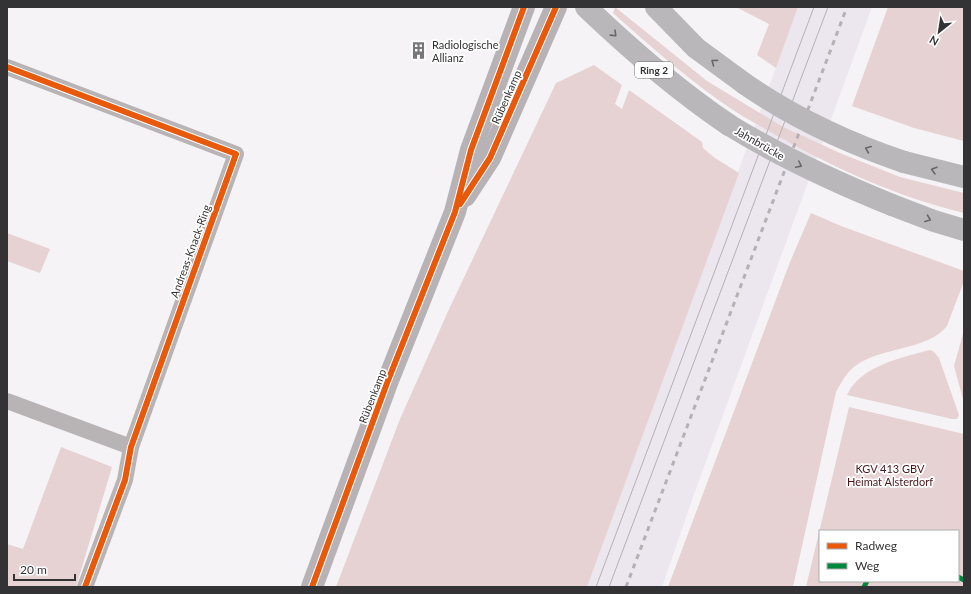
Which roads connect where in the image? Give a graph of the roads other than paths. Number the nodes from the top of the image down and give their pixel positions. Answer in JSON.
{"nodes":[{"id":1,"x":524,"y":7,"type":"edge"},
{"id":2,"x":556,"y":7,"type":"edge"},
{"id":3,"x":586,"y":7,"type":"edge"},
{"id":4,"x":656,"y":7,"type":"edge"},
{"id":5,"x":7,"y":67,"type":"edge"},
{"id":6,"x":964,"y":177,"type":"edge"},
{"id":7,"x":455,"y":212,"type":"junction"},
{"id":8,"x":964,"y":230,"type":"edge"},
{"id":9,"x":7,"y":401,"type":"edge"},
{"id":10,"x":131,"y":447,"type":"junction"},
{"id":11,"x":85,"y":587,"type":"edge"},
{"id":12,"x":312,"y":587,"type":"edge"}],
"edges":[{"from":1,"to":7,"type":"street","name":"Rübenkamp"},
{"from":2,"to":7,"type":"street","name":"Rübenkamp"},
{"from":3,"to":8,"type":"main road","name":"Jahnbrücke","number":"Ring 2","one_way":true,"bridge":true},
{"from":6,"to":4,"type":"main road","one_way":true,"bridge":true},
{"from":5,"to":10,"type":"street","name":"Andreas-Knack-Ring"},
{"from":7,"to":12,"type":"street","name":"Rübenkamp"},
{"from":9,"to":10,"type":"street"},
{"from":10,"to":11,"type":"street","name":"Andreas-Knack-Ring"}]}
